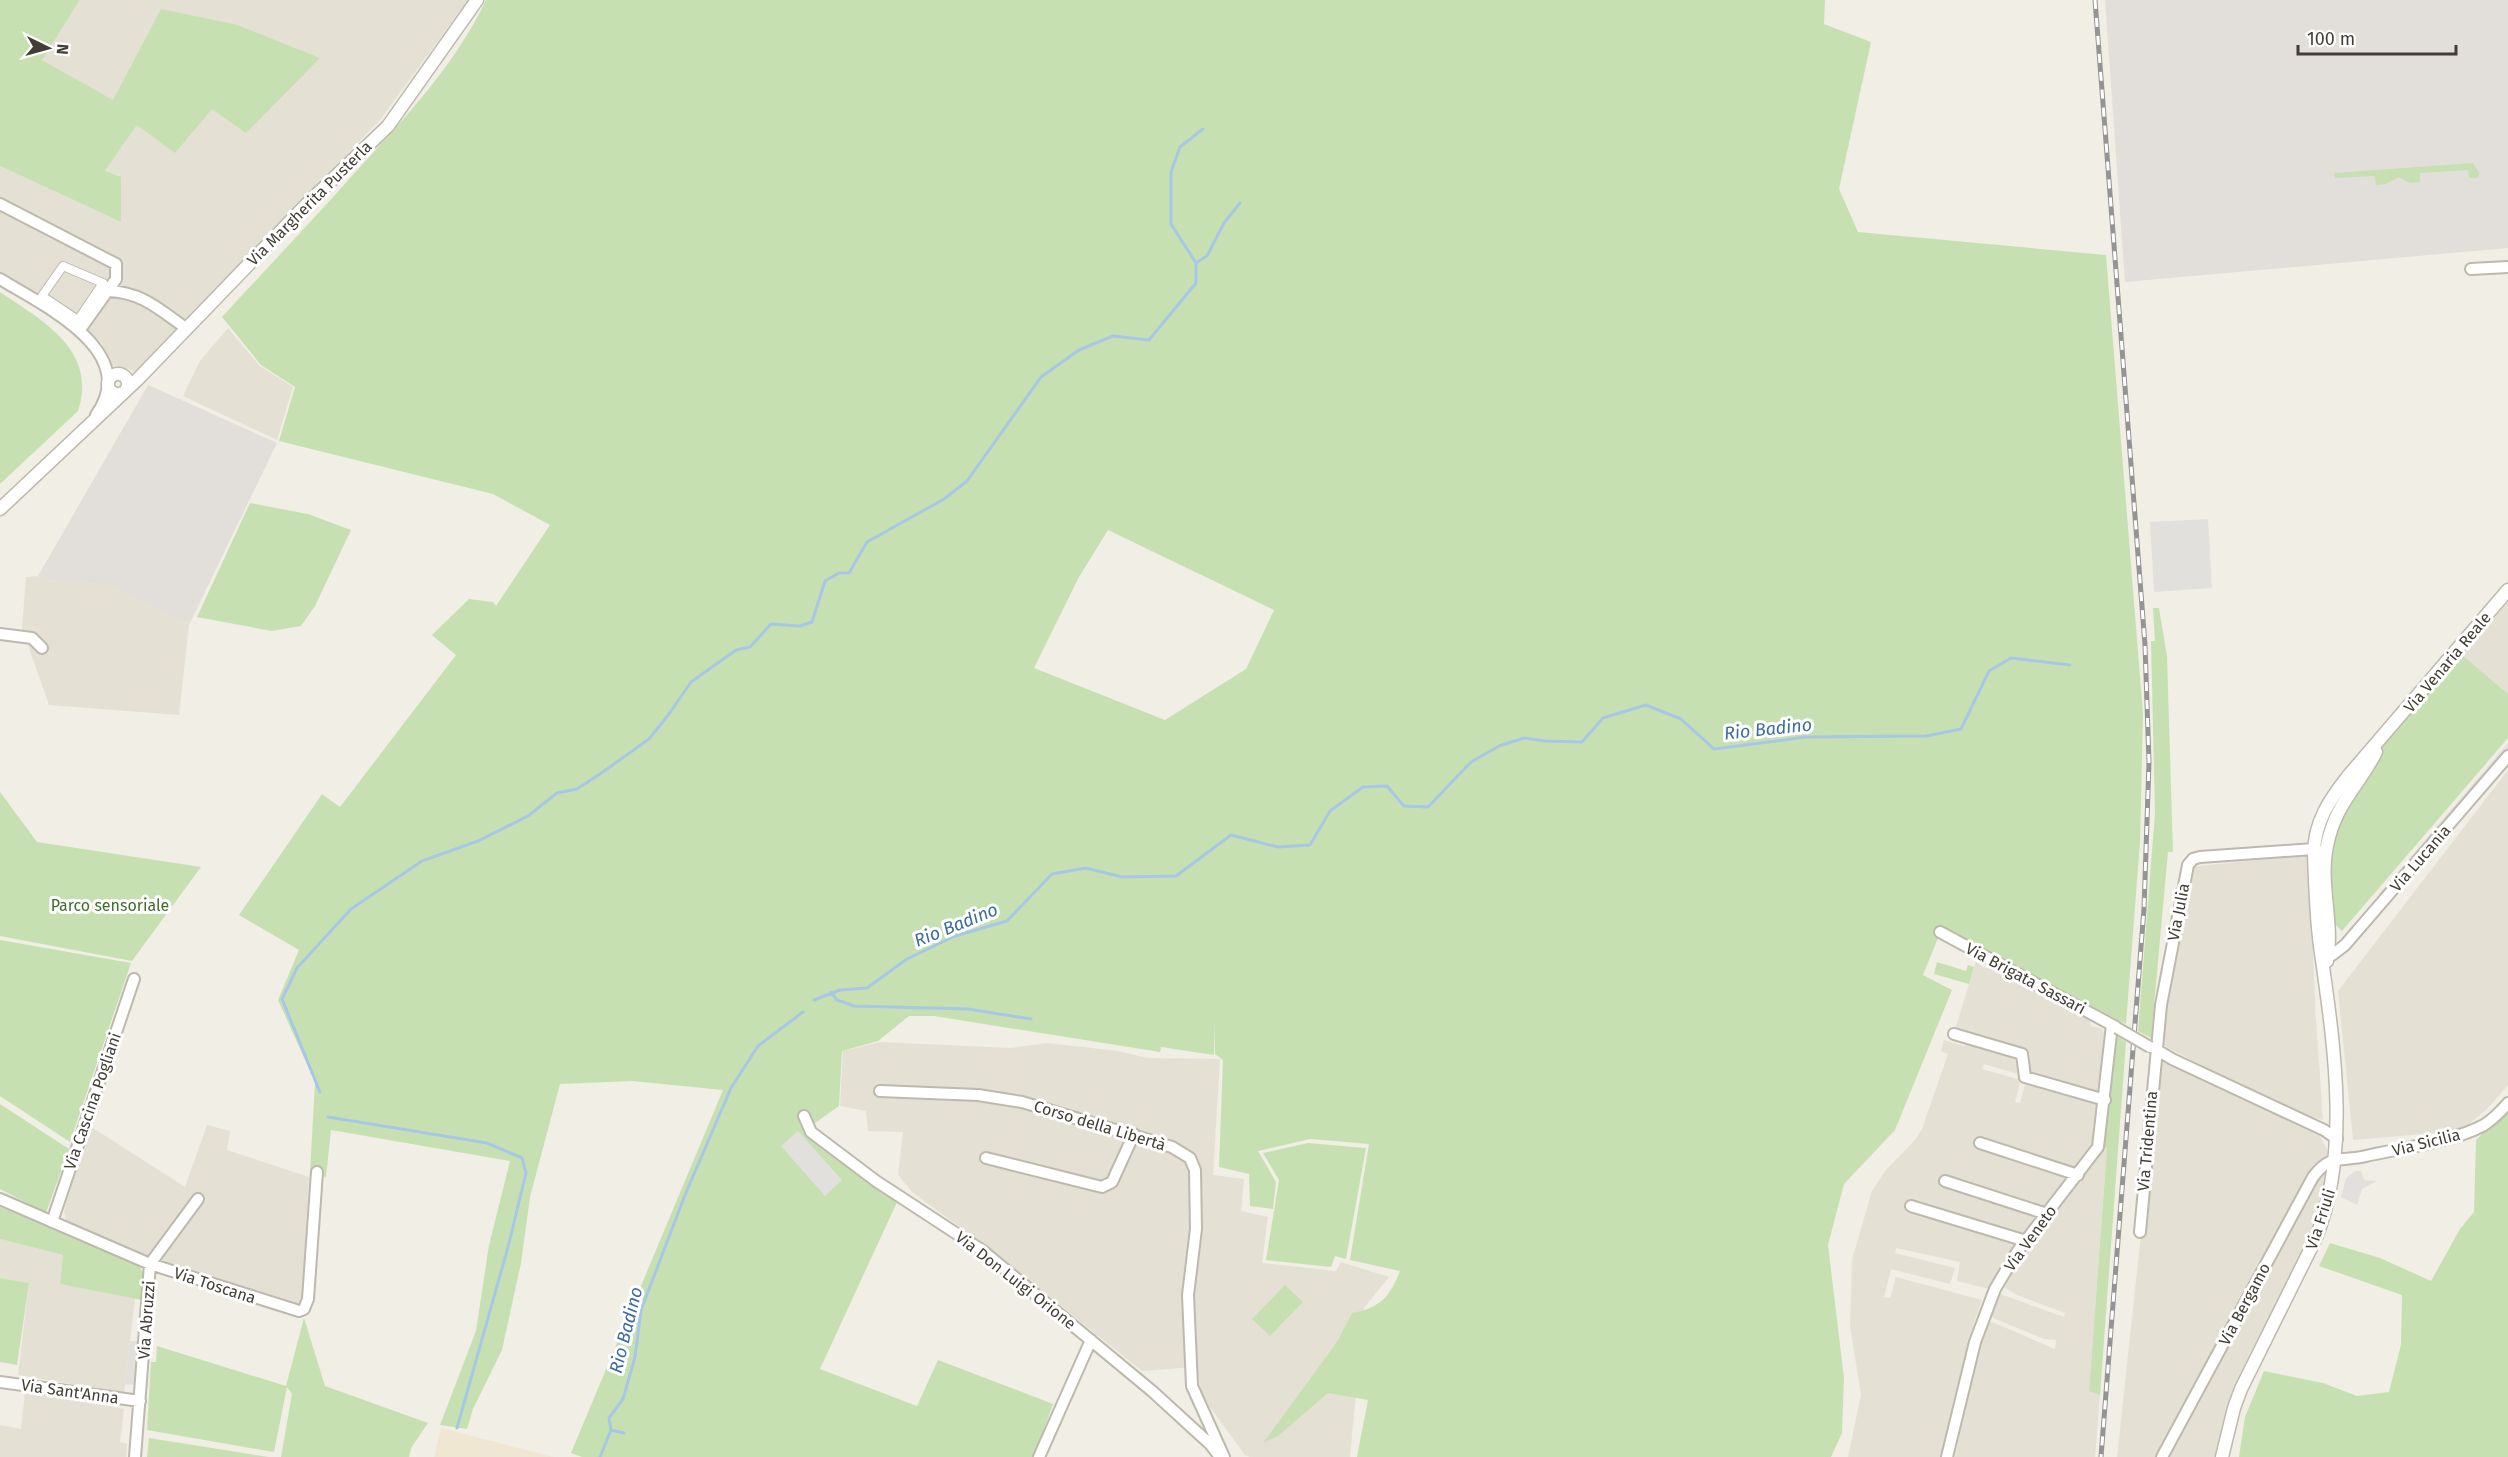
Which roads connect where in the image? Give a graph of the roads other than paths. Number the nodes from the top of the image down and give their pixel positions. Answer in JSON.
{"nodes":[{"id":1,"x":477,"y":0,"type":"edge"},
{"id":2,"x":0,"y":204,"type":"edge"},
{"id":3,"x":2508,"y":267,"type":"edge"},
{"id":4,"x":2471,"y":269,"type":"dead end"},
{"id":5,"x":0,"y":279,"type":"edge"},
{"id":6,"x":106,"y":287,"type":"junction"},
{"id":7,"x":187,"y":328,"type":"junction"},
{"id":8,"x":79,"y":331,"type":"junction"},
{"id":9,"x":108,"y":384,"type":"junction"},
{"id":10,"x":125,"y":391,"type":"junction"},
{"id":11,"x":91,"y":420,"type":"junction"},
{"id":12,"x":0,"y":509,"type":"edge"},
{"id":13,"x":2508,"y":590,"type":"edge"},
{"id":14,"x":0,"y":634,"type":"edge"},
{"id":15,"x":42,"y":648,"type":"dead end"},
{"id":16,"x":2386,"y":734,"type":"junction"},
{"id":17,"x":2508,"y":756,"type":"edge"},
{"id":18,"x":2315,"y":834,"type":"joint"},
{"id":19,"x":2329,"y":836,"type":"joint"},
{"id":20,"x":2314,"y":849,"type":"junction"},
{"id":21,"x":2326,"y":892,"type":"junction"},
{"id":22,"x":2317,"y":904,"type":"junction"},
{"id":23,"x":1940,"y":932,"type":"dead end"},
{"id":24,"x":2328,"y":955,"type":"junction"},
{"id":25,"x":2325,"y":977,"type":"junction"},
{"id":26,"x":134,"y":979,"type":"dead end"},
{"id":27,"x":2115,"y":1026,"type":"junction"},
{"id":28,"x":1954,"y":1034,"type":"dead end"},
{"id":29,"x":2154,"y":1049,"type":"junction"},
{"id":30,"x":880,"y":1091,"type":"dead end"},
{"id":31,"x":2105,"y":1100,"type":"junction"},
{"id":32,"x":2508,"y":1103,"type":"edge"},
{"id":33,"x":804,"y":1116,"type":"dead end"},
{"id":34,"x":1134,"y":1134,"type":"junction"},
{"id":35,"x":2337,"y":1138,"type":"junction"},
{"id":36,"x":1980,"y":1143,"type":"dead end"},
{"id":37,"x":986,"y":1158,"type":"dead end"},
{"id":38,"x":2336,"y":1158,"type":"junction"},
{"id":39,"x":317,"y":1172,"type":"dead end"},
{"id":40,"x":2078,"y":1175,"type":"junction"},
{"id":41,"x":1945,"y":1181,"type":"dead end"},
{"id":42,"x":0,"y":1199,"type":"edge"},
{"id":43,"x":198,"y":1199,"type":"dead end"},
{"id":44,"x":1911,"y":1206,"type":"dead end"},
{"id":45,"x":2048,"y":1214,"type":"junction"},
{"id":46,"x":52,"y":1222,"type":"junction"},
{"id":47,"x":2140,"y":1232,"type":"dead end"},
{"id":48,"x":2026,"y":1241,"type":"junction"},
{"id":49,"x":150,"y":1264,"type":"junction"},
{"id":50,"x":1091,"y":1340,"type":"junction"},
{"id":51,"x":0,"y":1382,"type":"edge"},
{"id":52,"x":140,"y":1401,"type":"junction"},
{"id":53,"x":135,"y":1457,"type":"edge"},
{"id":54,"x":1039,"y":1457,"type":"edge"},
{"id":55,"x":1222,"y":1457,"type":"edge"},
{"id":56,"x":1947,"y":1457,"type":"edge"},
{"id":57,"x":2162,"y":1457,"type":"edge"},
{"id":58,"x":2224,"y":1457,"type":"edge"}],
"edges":[{"from":1,"to":7,"type":"street","name":"Via Margherita Pusterla"},
{"from":2,"to":6,"type":"street"},
{"from":3,"to":4,"type":"street"},
{"from":5,"to":8,"type":"street"},
{"from":6,"to":6,"type":"street"},
{"from":6,"to":7,"type":"street"},
{"from":6,"to":8,"type":"street"},
{"from":7,"to":10,"type":"street","name":"Via Margherita Pusterla"},
{"from":8,"to":9,"type":"street"},
{"from":9,"to":10,"type":"street"},
{"from":9,"to":11,"type":"street"},
{"from":10,"to":11,"type":"street","name":"Via Margherita Pusterla"},
{"from":11,"to":12,"type":"street","name":"Via Margherita Pusterla"},
{"from":13,"to":16,"type":"street","name":"Via Venaria Reale"},
{"from":14,"to":15,"type":"street"},
{"from":16,"to":18,"type":"street","name":"Via Venaria Reale"},
{"from":16,"to":19,"type":"street","name":"Via Venaria Reale"},
{"from":17,"to":24,"type":"street","name":"Via Lucania"},
{"from":18,"to":20,"type":"street","name":"Via Friuli"},
{"from":19,"to":21,"type":"street","name":"Via Friuli"},
{"from":20,"to":21,"type":"street"},
{"from":20,"to":22,"type":"street","name":"Via Friuli"},
{"from":20,"to":29,"type":"street","name":"Via Julia"},
{"from":21,"to":24,"type":"street","name":"Via Friuli"},
{"from":22,"to":24,"type":"street"},
{"from":22,"to":25,"type":"street","name":"Via Friuli"},
{"from":23,"to":27,"type":"street","name":"Via Brigata Sassari"},
{"from":24,"to":25,"type":"street","name":"Via Friuli"},
{"from":25,"to":35,"type":"street","name":"Via Friuli"},
{"from":26,"to":46,"type":"street","name":"Via Cascina Pogliani"},
{"from":27,"to":29,"type":"street","bridge":true},
{"from":27,"to":31,"type":"street","name":"Via Veneto"},
{"from":28,"to":31,"type":"street"},
{"from":29,"to":35,"type":"street"},
{"from":29,"to":47,"type":"street","name":"Via Tridentina"},
{"from":30,"to":34,"type":"street","name":"Corso della Libertà"},
{"from":31,"to":40,"type":"street","name":"Via Veneto"},
{"from":32,"to":38,"type":"street","name":"Via Sicilia"},
{"from":33,"to":50,"type":"street","name":"Via Don Luigi Orione"},
{"from":34,"to":37,"type":"street"},
{"from":34,"to":55,"type":"street","name":"Corso della Libertà"},
{"from":35,"to":38,"type":"street","name":"Via Friuli"},
{"from":36,"to":40,"type":"street"},
{"from":38,"to":57,"type":"street","name":"Via Bergamo"},
{"from":38,"to":58,"type":"street","name":"Via Friuli"},
{"from":39,"to":49,"type":"street","name":"Via Toscana"},
{"from":40,"to":45,"type":"street","name":"Via Veneto"},
{"from":41,"to":45,"type":"street"},
{"from":42,"to":46,"type":"street","name":"Via Toscana"},
{"from":43,"to":49,"type":"street","name":"Via Abruzzi"},
{"from":44,"to":48,"type":"street"},
{"from":45,"to":48,"type":"street","name":"Via Veneto"},
{"from":46,"to":49,"type":"street","name":"Via Toscana"},
{"from":48,"to":56,"type":"street","name":"Via Veneto"},
{"from":49,"to":52,"type":"street","name":"Via Abruzzi"},
{"from":50,"to":54,"type":"street"},
{"from":50,"to":55,"type":"street","name":"Via Don Luigi Orione"},
{"from":51,"to":52,"type":"street","name":"Via Sant'Anna"},
{"from":52,"to":53,"type":"street","name":"Via Abruzzi"}]}
